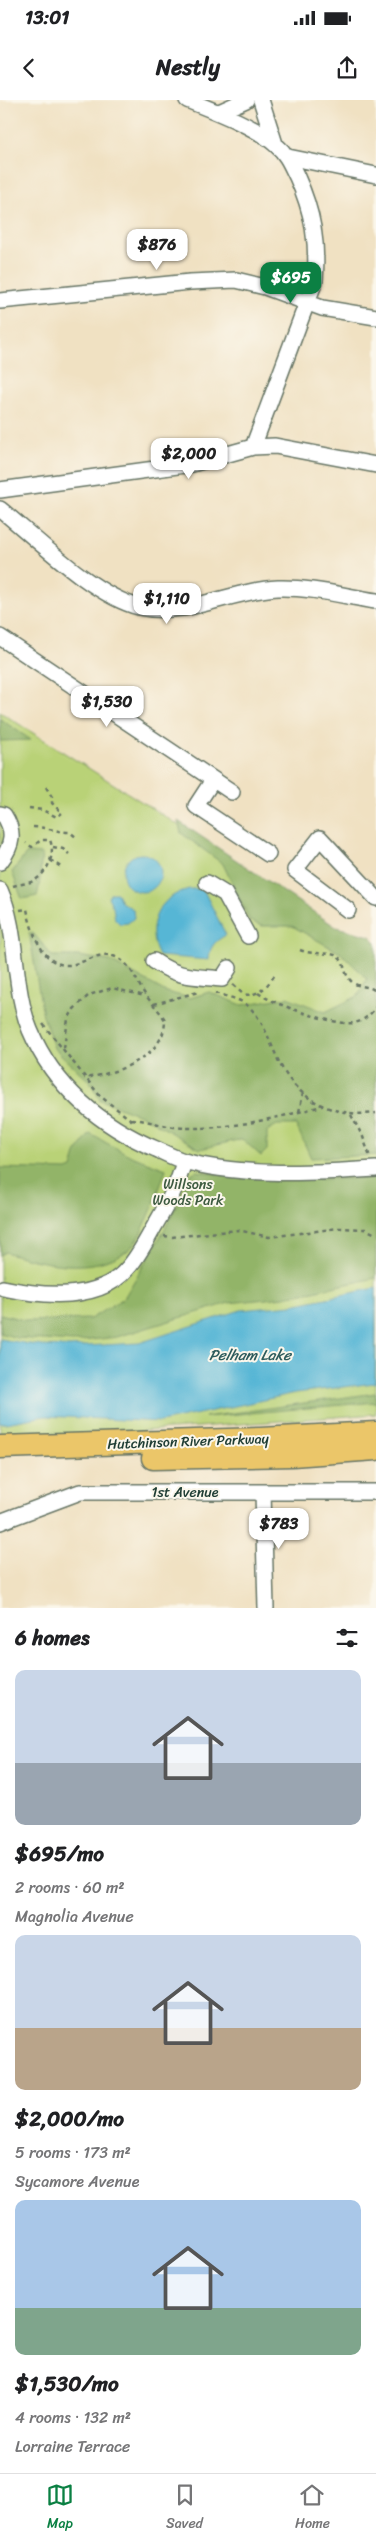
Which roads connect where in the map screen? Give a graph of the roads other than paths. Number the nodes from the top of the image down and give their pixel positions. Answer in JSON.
{"nodes":[{"id":1,"x":188,"y":100,"type":"edge"},
{"id":2,"x":246,"y":100,"type":"edge"},
{"id":3,"x":261,"y":100,"type":"edge"},
{"id":4,"x":219,"y":112,"type":"junction"},
{"id":5,"x":275,"y":144,"type":"junction"},
{"id":6,"x":288,"y":157,"type":"junction"},
{"id":7,"x":376,"y":175,"type":"edge"},
{"id":8,"x":0,"y":301,"type":"edge"},
{"id":9,"x":307,"y":304,"type":"junction"},
{"id":10,"x":376,"y":317,"type":"edge"},
{"id":11,"x":253,"y":447,"type":"junction"},
{"id":12,"x":376,"y":465,"type":"edge"},
{"id":13,"x":0,"y":490,"type":"edge"},
{"id":14,"x":0,"y":509,"type":"edge"},
{"id":15,"x":376,"y":601,"type":"edge"},
{"id":16,"x":0,"y":637,"type":"edge"},
{"id":17,"x":213,"y":780,"type":"junction"},
{"id":18,"x":232,"y":792,"type":"dead end"},
{"id":19,"x":0,"y":814,"type":"edge"},
{"id":20,"x":268,"y":854,"type":"dead end"},
{"id":21,"x":0,"y":862,"type":"edge"},
{"id":22,"x":207,"y":882,"type":"dead end"},
{"id":23,"x":5,"y":888,"type":"edge"},
{"id":24,"x":376,"y":898,"type":"edge"},
{"id":25,"x":348,"y":910,"type":"dead end"},
{"id":26,"x":248,"y":936,"type":"dead end"},
{"id":27,"x":154,"y":961,"type":"dead end"},
{"id":28,"x":229,"y":968,"type":"dead end"},
{"id":29,"x":184,"y":1161,"type":"junction"},
{"id":30,"x":374,"y":1169,"type":"edge"},
{"id":31,"x":4,"y":1288,"type":"dead end"},
{"id":32,"x":376,"y":1433,"type":"edge"},
{"id":33,"x":0,"y":1446,"type":"edge"},
{"id":34,"x":376,"y":1449,"type":"edge"},
{"id":35,"x":0,"y":1461,"type":"edge"},
{"id":36,"x":263,"y":1492,"type":"junction"},
{"id":37,"x":376,"y":1492,"type":"edge"},
{"id":38,"x":0,"y":1522,"type":"edge"},
{"id":39,"x":266,"y":1608,"type":"edge"}],
"edges":[{"from":1,"to":4,"type":"street"},
{"from":2,"to":4,"type":"street"},
{"from":3,"to":5,"type":"street"},
{"from":4,"to":5,"type":"street"},
{"from":5,"to":6,"type":"street"},
{"from":6,"to":7,"type":"street"},
{"from":6,"to":9,"type":"street"},
{"from":8,"to":9,"type":"street"},
{"from":9,"to":10,"type":"street"},
{"from":9,"to":11,"type":"street"},
{"from":11,"to":12,"type":"street"},
{"from":11,"to":13,"type":"street"},
{"from":14,"to":15,"type":"street"},
{"from":16,"to":17,"type":"street"},
{"from":17,"to":18,"type":"street"},
{"from":17,"to":20,"type":"street"},
{"from":19,"to":21,"type":"street"},
{"from":22,"to":26,"type":"street"},
{"from":23,"to":29,"type":"street"},
{"from":24,"to":25,"type":"street"},
{"from":27,"to":28,"type":"street"},
{"from":29,"to":30,"type":"street"},
{"from":29,"to":31,"type":"street"},
{"from":32,"to":33,"type":"highway","name":"Hutchinson River Parkway"},
{"from":34,"to":35,"type":"highway","name":"Hutchinson River Parkway"},
{"from":36,"to":37,"type":"street","name":"1st Avenue"},
{"from":36,"to":38,"type":"street","name":"1st Avenue"},
{"from":36,"to":39,"type":"street"}]}
